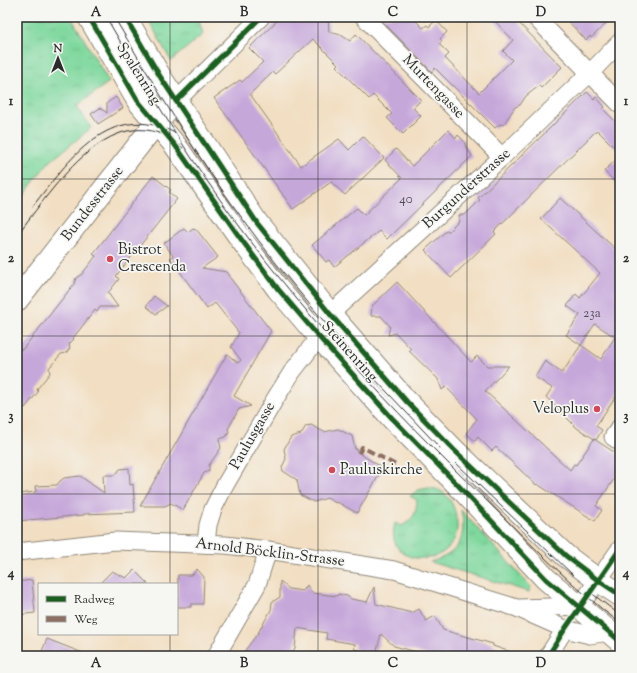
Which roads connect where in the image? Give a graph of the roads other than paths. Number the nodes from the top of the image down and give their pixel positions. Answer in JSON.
{"nodes":[{"id":1,"x":89,"y":17,"type":"edge"},
{"id":2,"x":108,"y":17,"type":"edge"},
{"id":3,"x":125,"y":17,"type":"edge"},
{"id":4,"x":261,"y":17,"type":"edge"},
{"id":5,"x":364,"y":17,"type":"edge"},
{"id":6,"x":535,"y":17,"type":"edge"},
{"id":7,"x":620,"y":42,"type":"edge"},
{"id":8,"x":590,"y":73,"type":"junction"},
{"id":9,"x":620,"y":104,"type":"edge"},
{"id":10,"x":167,"y":111,"type":"junction"},
{"id":11,"x":502,"y":157,"type":"junction"},
{"id":12,"x":17,"y":300,"type":"edge"},
{"id":13,"x":330,"y":314,"type":"junction"},
{"id":14,"x":319,"y":337,"type":"junction"},
{"id":15,"x":620,"y":426,"type":"edge"},
{"id":16,"x":620,"y":442,"type":"edge"},
{"id":17,"x":206,"y":544,"type":"junction"},
{"id":18,"x":620,"y":549,"type":"edge"},
{"id":19,"x":268,"y":550,"type":"junction"},
{"id":20,"x":17,"y":552,"type":"edge"},
{"id":21,"x":599,"y":581,"type":"junction"},
{"id":22,"x":620,"y":595,"type":"edge"},
{"id":23,"x":580,"y":606,"type":"junction"},
{"id":24,"x":517,"y":608,"type":"junction"},
{"id":25,"x":565,"y":629,"type":"junction"},
{"id":26,"x":614,"y":637,"type":"edge"},
{"id":27,"x":216,"y":656,"type":"edge"},
{"id":28,"x":548,"y":656,"type":"edge"}],
"edges":[{"from":1,"to":10,"type":"main road","name":"Spalenring"},
{"from":2,"to":10,"type":"street"},
{"from":3,"to":10,"type":"main road","name":"Spalenring"},
{"from":4,"to":10,"type":"street"},
{"from":5,"to":11,"type":"street","name":"Murtengasse"},
{"from":6,"to":8,"type":"street"},
{"from":7,"to":8,"type":"street","name":"Burgunderstrasse"},
{"from":8,"to":9,"type":"street"},
{"from":8,"to":11,"type":"street","name":"Burgunderstrasse"},
{"from":10,"to":12,"type":"main road","name":"Bundesstrasse"},
{"from":10,"to":13,"type":"main road","name":"Steinenring"},
{"from":10,"to":14,"type":"main road","name":"Steinenring"},
{"from":11,"to":13,"type":"street","name":"Burgunderstrasse"},
{"from":13,"to":14,"type":"street","name":"Burgunderstrasse"},
{"from":13,"to":21,"type":"main road","name":"Steinenring"},
{"from":14,"to":17,"type":"street","name":"Paulusgasse"},
{"from":14,"to":23,"type":"main road","name":"Steinenring"},
{"from":15,"to":16,"type":"street"},
{"from":17,"to":19,"type":"street","name":"Arnold Böcklin-Strasse"},
{"from":17,"to":20,"type":"street","name":"Arnold Böcklin-Strasse"},
{"from":18,"to":21,"type":"street"},
{"from":19,"to":24,"type":"street","name":"Arnold Böcklin-Strasse"},
{"from":19,"to":27,"type":"street"},
{"from":21,"to":22,"type":"main road","name":"Steinenring"},
{"from":21,"to":23,"type":"street"},
{"from":23,"to":24,"type":"street","name":"Arnold Böcklin-Strasse"},
{"from":23,"to":26,"type":"main road","name":"Steinenring"},
{"from":24,"to":25,"type":"street","name":"Arnold Böcklin-Strasse"},
{"from":25,"to":26,"type":"street","name":"Arnold Böcklin-Strasse"},
{"from":25,"to":28,"type":"street"}]}
